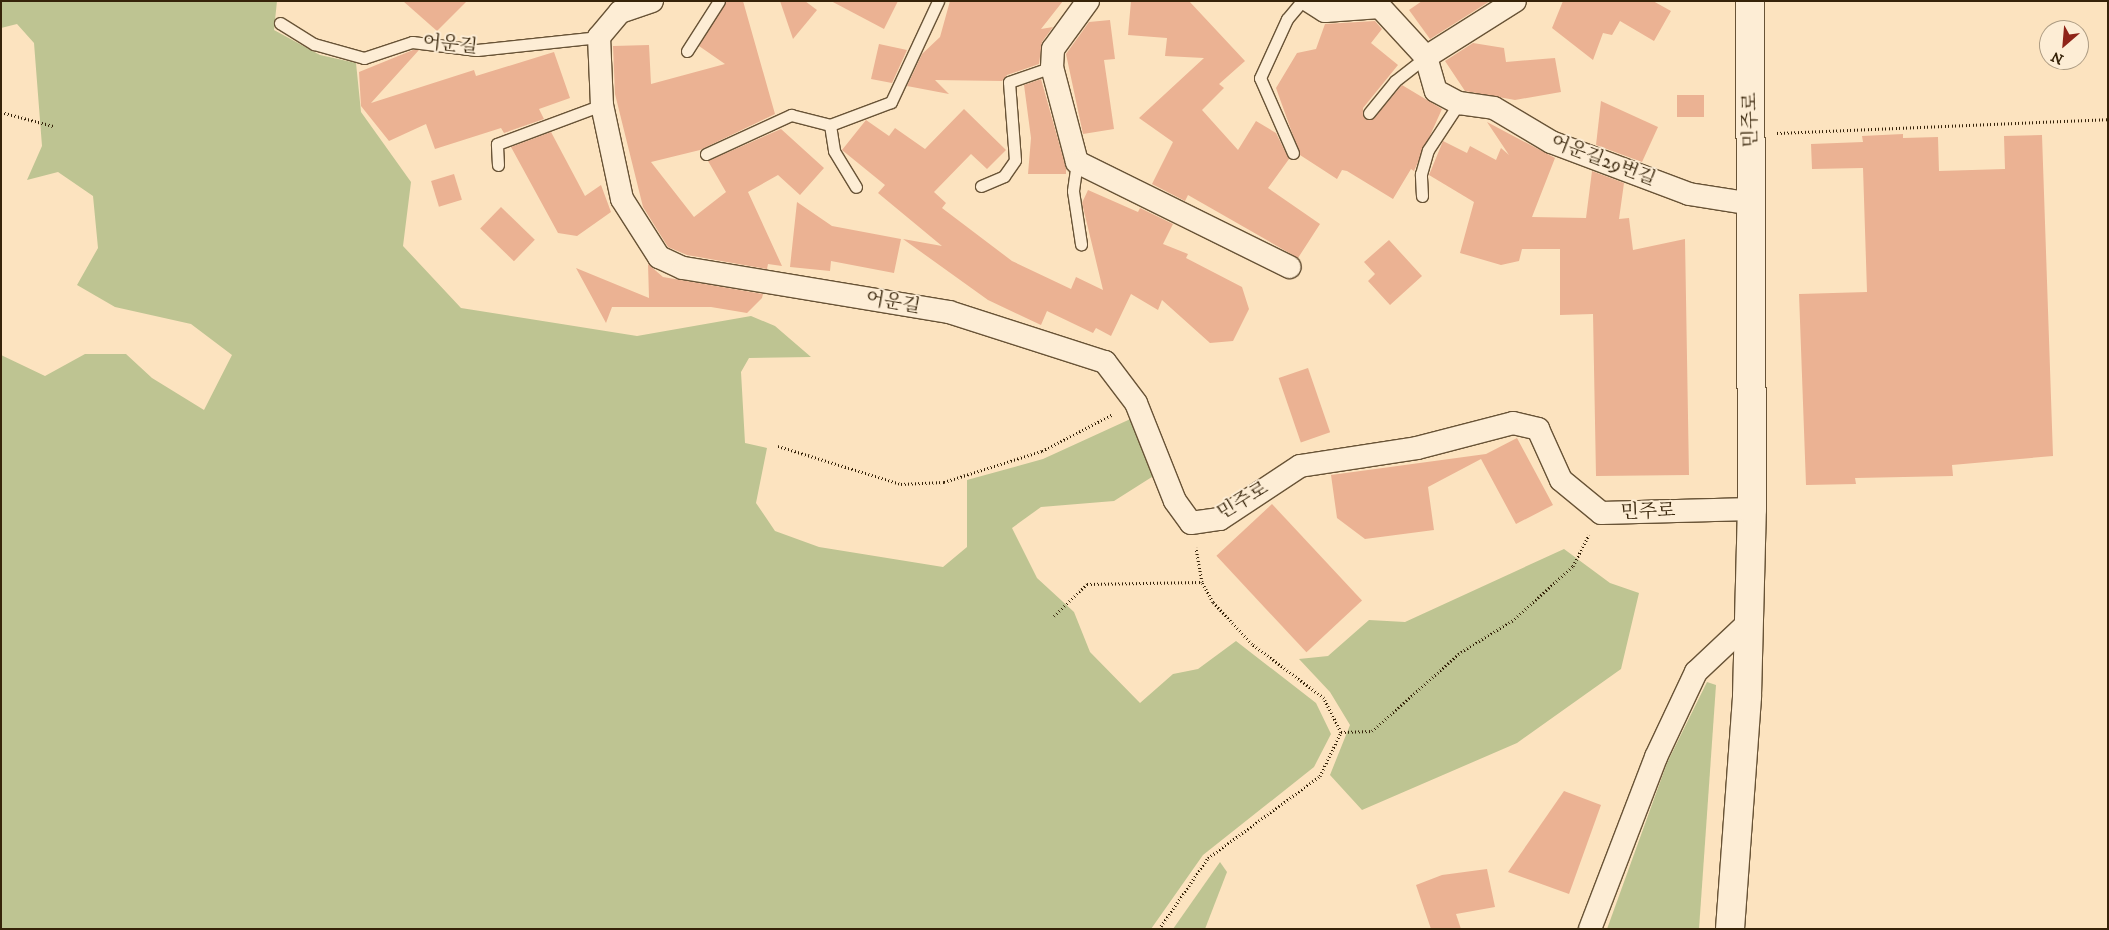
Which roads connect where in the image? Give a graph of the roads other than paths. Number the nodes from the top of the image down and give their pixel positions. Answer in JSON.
{"nodes":[{"id":1,"x":652,"y":1,"type":"edge"},
{"id":2,"x":719,"y":1,"type":"edge"},
{"id":3,"x":938,"y":1,"type":"edge"},
{"id":4,"x":1088,"y":1,"type":"edge"},
{"id":5,"x":1302,"y":1,"type":"edge"},
{"id":6,"x":1309,"y":1,"type":"edge"},
{"id":7,"x":1515,"y":1,"type":"edge"},
{"id":8,"x":1750,"y":1,"type":"edge"},
{"id":9,"x":280,"y":23,"type":"dead end"},
{"id":10,"x":599,"y":37,"type":"junction"},
{"id":11,"x":687,"y":51,"type":"dead end"},
{"id":12,"x":1426,"y":57,"type":"junction"},
{"id":13,"x":1052,"y":68,"type":"junction"},
{"id":14,"x":1458,"y":102,"type":"junction"},
{"id":15,"x":602,"y":105,"type":"junction"},
{"id":16,"x":1369,"y":113,"type":"dead end"},
{"id":17,"x":830,"y":125,"type":"junction"},
{"id":18,"x":1293,"y":152,"type":"dead end"},
{"id":19,"x":706,"y":154,"type":"dead end"},
{"id":20,"x":1077,"y":162,"type":"junction"},
{"id":21,"x":498,"y":165,"type":"dead end"},
{"id":22,"x":982,"y":186,"type":"dead end"},
{"id":23,"x":856,"y":187,"type":"dead end"},
{"id":24,"x":1422,"y":196,"type":"dead end"},
{"id":25,"x":1754,"y":204,"type":"junction"},
{"id":26,"x":1081,"y":244,"type":"dead end"},
{"id":27,"x":1289,"y":267,"type":"dead end"},
{"id":28,"x":1752,"y":509,"type":"junction"},
{"id":29,"x":1191,"y":523,"type":"joint"},
{"id":30,"x":1746,"y":624,"type":"junction"},
{"id":31,"x":1590,"y":929,"type":"edge"},
{"id":32,"x":1730,"y":929,"type":"edge"}],
"edges":[{"from":1,"to":10,"type":"street"},
{"from":2,"to":11,"type":"lane"},
{"from":3,"to":17,"type":"lane"},
{"from":4,"to":13,"type":"street"},
{"from":5,"to":18,"type":"lane"},
{"from":6,"to":12,"type":"street","name":"어운길29번길"},
{"from":7,"to":12,"type":"street"},
{"from":8,"to":25,"type":"main road","name":"민주로"},
{"from":9,"to":10,"type":"lane","name":"어운길"},
{"from":10,"to":15,"type":"street","name":"어운길"},
{"from":12,"to":14,"type":"street","name":"어운길29번길"},
{"from":12,"to":16,"type":"lane"},
{"from":13,"to":20,"type":"street"},
{"from":13,"to":22,"type":"lane"},
{"from":14,"to":24,"type":"lane"},
{"from":14,"to":25,"type":"street","name":"어운길29번길"},
{"from":15,"to":21,"type":"lane"},
{"from":15,"to":29,"type":"street","name":"어운길"},
{"from":17,"to":19,"type":"lane"},
{"from":17,"to":23,"type":"lane"},
{"from":20,"to":26,"type":"lane"},
{"from":20,"to":27,"type":"street"},
{"from":25,"to":28,"type":"main road","name":"민주로"},
{"from":28,"to":29,"type":"street","name":"민주로"},
{"from":28,"to":30,"type":"main road","name":"민주로"},
{"from":30,"to":31,"type":"street"},
{"from":30,"to":32,"type":"main road","name":"민주로"}]}
